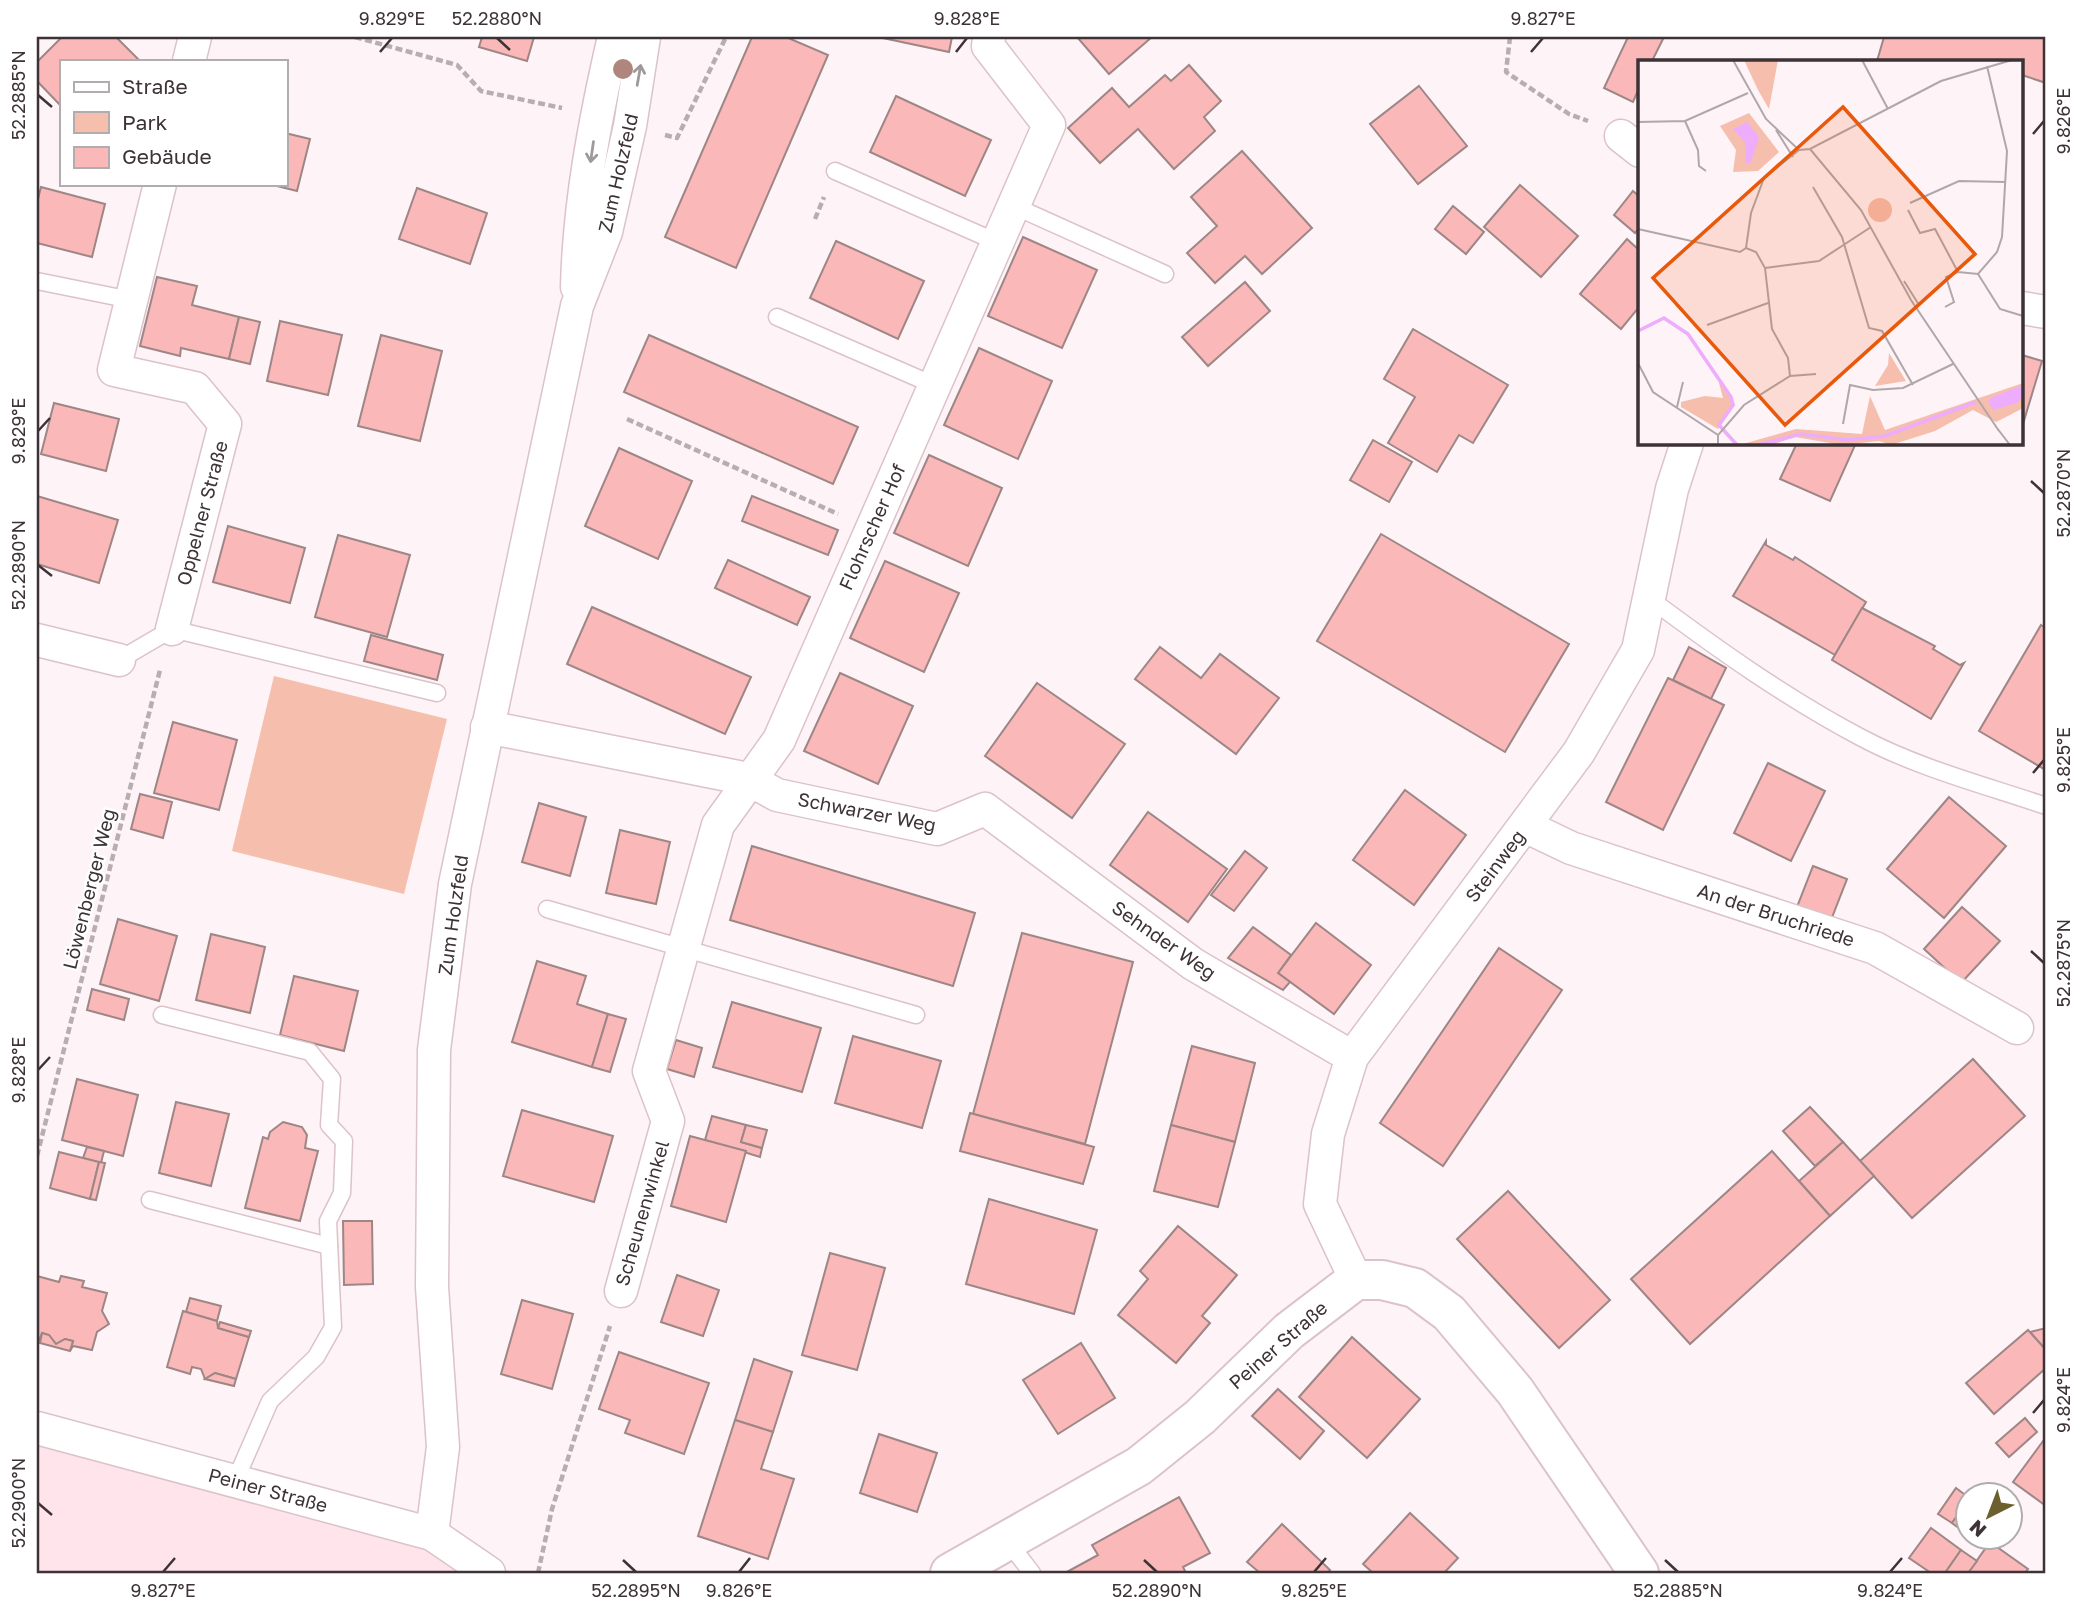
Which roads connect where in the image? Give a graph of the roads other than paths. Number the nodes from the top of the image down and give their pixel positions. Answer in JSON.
{"nodes":[{"id":1,"x":195,"y":37,"type":"edge"},
{"id":2,"x":614,"y":37,"type":"edge"},
{"id":3,"x":644,"y":37,"type":"edge"},
{"id":4,"x":989,"y":37,"type":"edge"},
{"id":5,"x":189,"y":60,"type":"edge"},
{"id":6,"x":835,"y":171,"type":"dead end"},
{"id":7,"x":159,"y":186,"type":"edge"},
{"id":8,"x":1014,"y":206,"type":"junction"},
{"id":9,"x":999,"y":243,"type":"junction"},
{"id":10,"x":1165,"y":274,"type":"dead end"},
{"id":11,"x":37,"y":281,"type":"edge"},
{"id":12,"x":131,"y":300,"type":"junction"},
{"id":13,"x":577,"y":306,"type":"junction"},
{"id":14,"x":2024,"y":308,"type":"edge"},
{"id":15,"x":2046,"y":313,"type":"edge"},
{"id":16,"x":777,"y":317,"type":"dead end"},
{"id":17,"x":936,"y":386,"type":"junction"},
{"id":18,"x":1687,"y":444,"type":"edge"},
{"id":19,"x":1649,"y":598,"type":"junction"},
{"id":20,"x":172,"y":629,"type":"junction"},
{"id":21,"x":37,"y":640,"type":"edge"},
{"id":22,"x":119,"y":660,"type":"joint"},
{"id":23,"x":437,"y":693,"type":"dead end"},
{"id":24,"x":487,"y":727,"type":"junction"},
{"id":25,"x":748,"y":779,"type":"junction"},
{"id":26,"x":2046,"y":806,"type":"edge"},
{"id":27,"x":985,"y":809,"type":"joint"},
{"id":28,"x":1525,"y":826,"type":"junction"},
{"id":29,"x":547,"y":909,"type":"dead end"},
{"id":30,"x":684,"y":948,"type":"junction"},
{"id":31,"x":162,"y":1015,"type":"dead end"},
{"id":32,"x":916,"y":1015,"type":"dead end"},
{"id":33,"x":2017,"y":1028,"type":"dead end"},
{"id":34,"x":1352,"y":1057,"type":"junction"},
{"id":35,"x":150,"y":1200,"type":"dead end"},
{"id":36,"x":329,"y":1246,"type":"junction"},
{"id":37,"x":1356,"y":1280,"type":"junction"},
{"id":38,"x":621,"y":1291,"type":"road end"},
{"id":39,"x":37,"y":1429,"type":"edge"},
{"id":40,"x":235,"y":1481,"type":"junction"},
{"id":41,"x":432,"y":1534,"type":"junction"},
{"id":42,"x":1008,"y":1542,"type":"junction"},
{"id":43,"x":489,"y":1573,"type":"edge"},
{"id":44,"x":950,"y":1573,"type":"edge"},
{"id":45,"x":1032,"y":1573,"type":"edge"},
{"id":46,"x":1639,"y":1573,"type":"edge"}],
"edges":[{"from":1,"to":5,"type":"street"},
{"from":2,"to":13,"type":"street","name":"Zum Holzfeld","one_way":true},
{"from":13,"to":3,"type":"street","name":"Zum Holzfeld","one_way":true},
{"from":4,"to":8,"type":"street","name":"Flohrscher Hof"},
{"from":6,"to":9,"type":"lane"},
{"from":7,"to":12,"type":"street","name":"Oppelner Straße"},
{"from":8,"to":9,"type":"street","name":"Flohrscher Hof"},
{"from":8,"to":10,"type":"lane"},
{"from":9,"to":17,"type":"street","name":"Flohrscher Hof"},
{"from":11,"to":12,"type":"lane"},
{"from":12,"to":20,"type":"street","name":"Oppelner Straße"},
{"from":13,"to":24,"type":"street","name":"Zum Holzfeld"},
{"from":14,"to":15,"type":"street"},
{"from":16,"to":17,"type":"lane"},
{"from":17,"to":25,"type":"street","name":"Flohrscher Hof"},
{"from":18,"to":19,"type":"street","name":"Steinweg"},
{"from":19,"to":26,"type":"lane"},
{"from":19,"to":28,"type":"street","name":"Steinweg"},
{"from":20,"to":22,"type":"lane"},
{"from":20,"to":23,"type":"lane"},
{"from":21,"to":22,"type":"street"},
{"from":24,"to":25,"type":"street"},
{"from":24,"to":41,"type":"street","name":"Zum Holzfeld"},
{"from":25,"to":27,"type":"street","name":"Schwarzer Weg"},
{"from":25,"to":30,"type":"street","name":"Scheunenwinkel"},
{"from":27,"to":34,"type":"street","name":"Sehnder Weg"},
{"from":28,"to":33,"type":"street","name":"An der Bruchriede"},
{"from":28,"to":34,"type":"street","name":"Steinweg"},
{"from":29,"to":30,"type":"lane"},
{"from":30,"to":32,"type":"lane"},
{"from":30,"to":38,"type":"street","name":"Scheunenwinkel"},
{"from":31,"to":36,"type":"lane"},
{"from":34,"to":37,"type":"street","name":"Steinweg"},
{"from":35,"to":36,"type":"lane"},
{"from":36,"to":40,"type":"lane"},
{"from":37,"to":42,"type":"street","name":"Peiner Straße"},
{"from":37,"to":46,"type":"street"},
{"from":39,"to":40,"type":"street","name":"Peiner Straße"},
{"from":40,"to":41,"type":"street","name":"Peiner Straße"},
{"from":41,"to":43,"type":"street","name":"Peiner Straße"},
{"from":42,"to":44,"type":"street","name":"Peiner Straße"},
{"from":42,"to":45,"type":"lane"}]}
